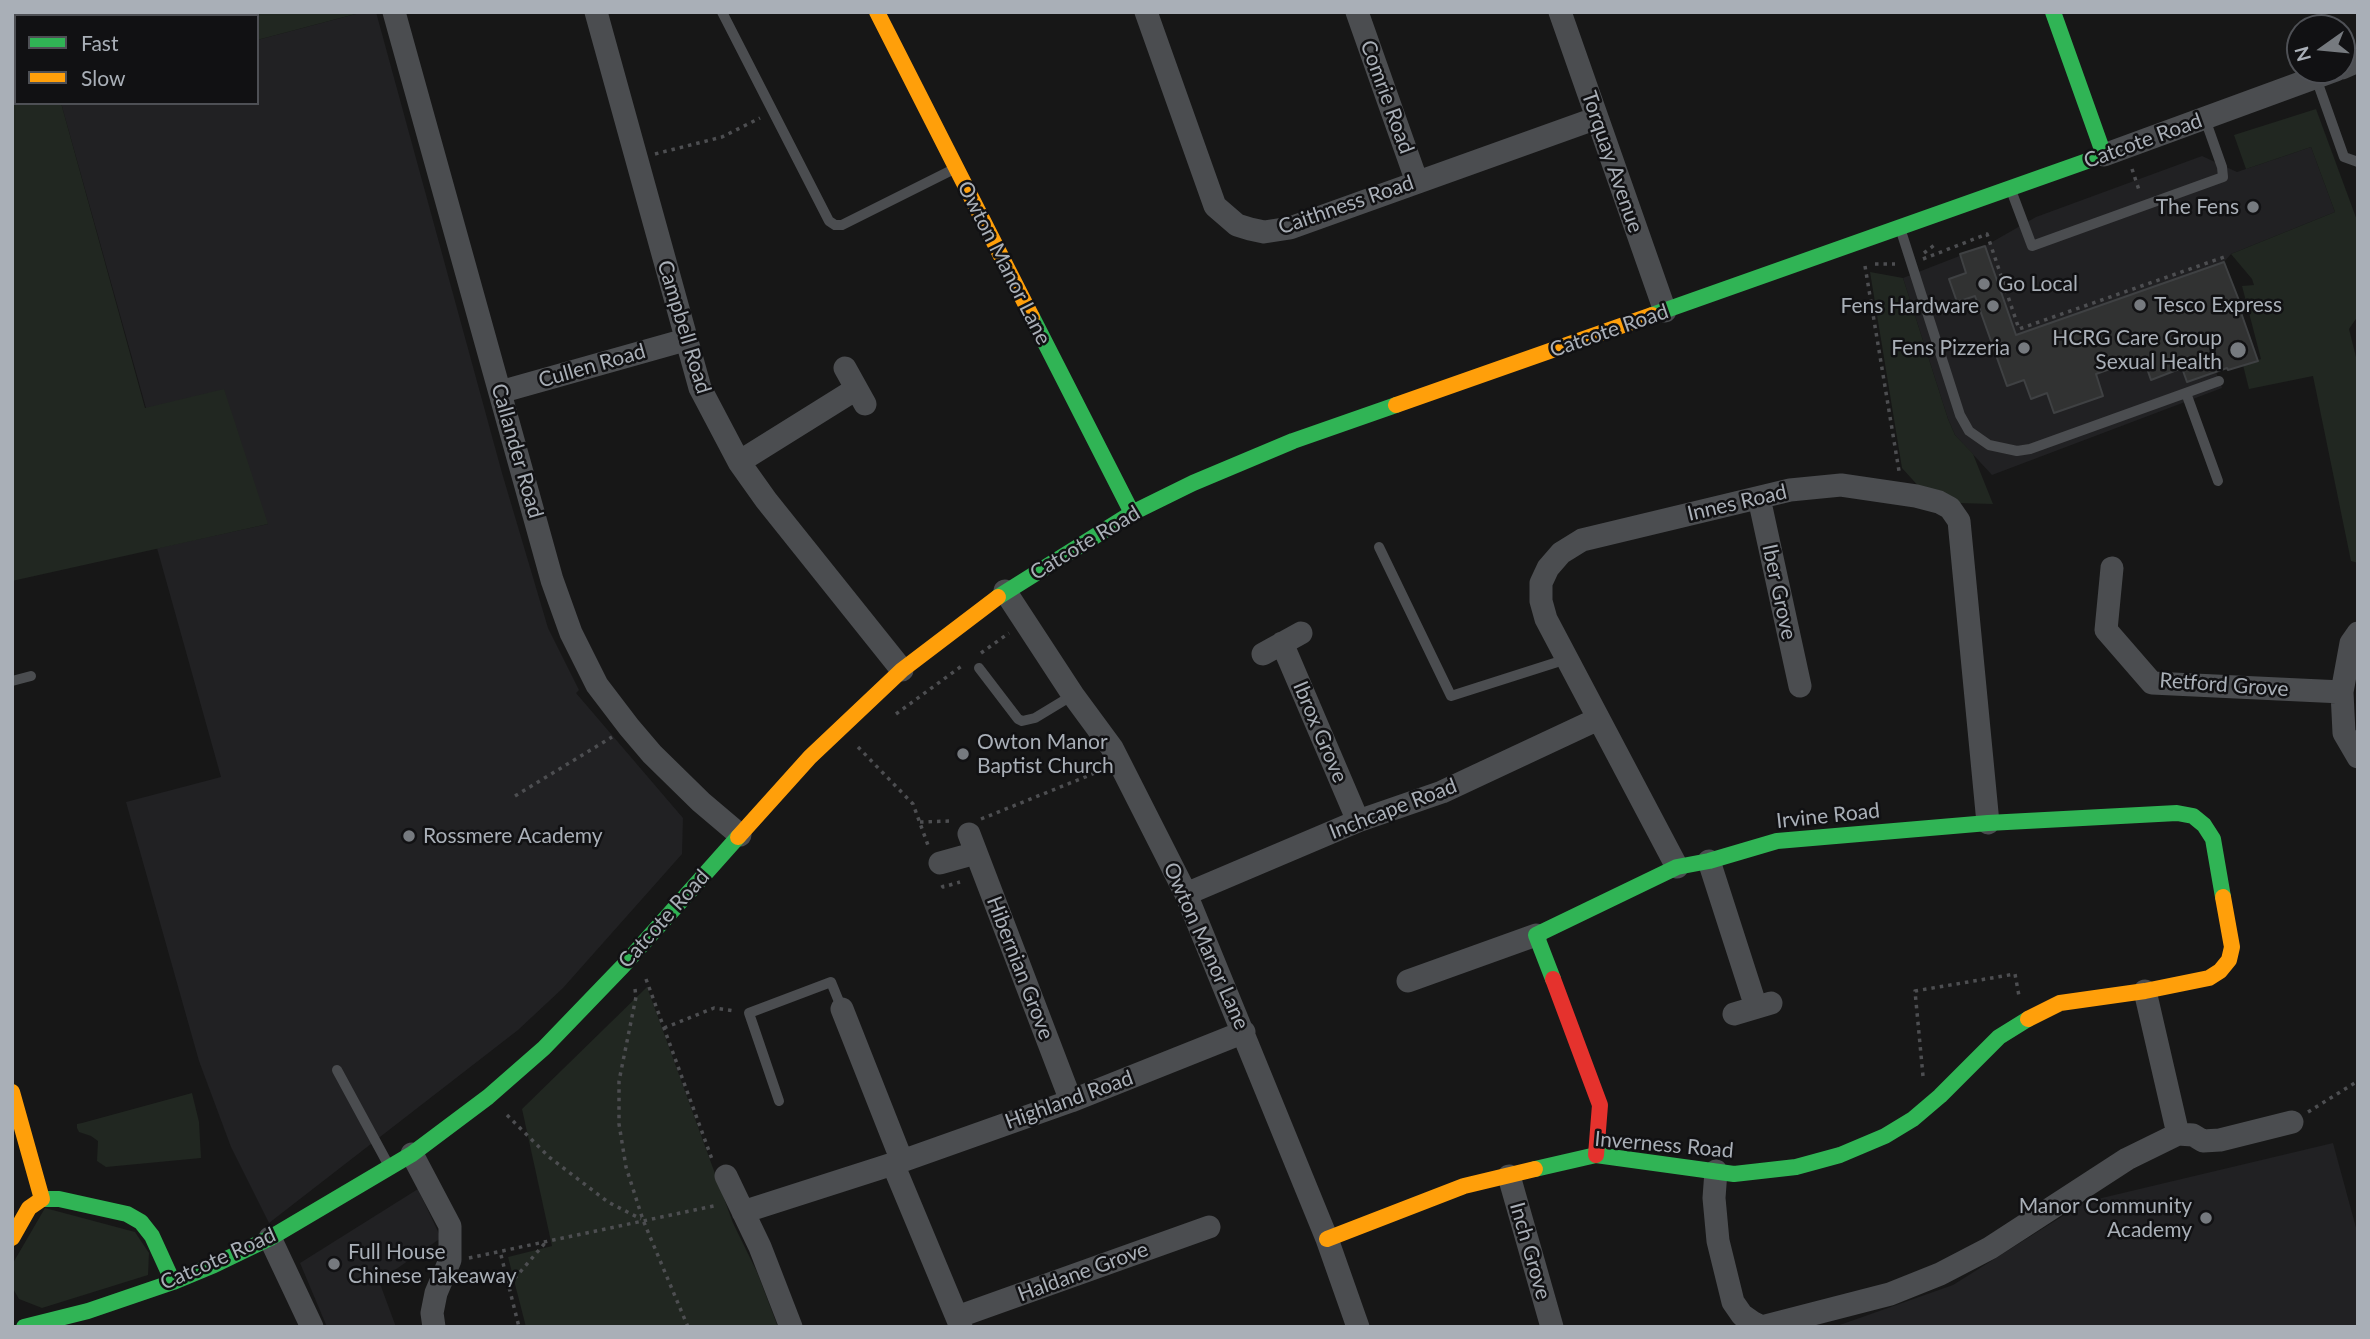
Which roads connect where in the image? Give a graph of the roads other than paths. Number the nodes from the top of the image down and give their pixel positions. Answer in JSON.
{"nodes":[{"id":1,"x":394,"y":12,"type":"edge"},
{"id":2,"x":596,"y":12,"type":"edge"},
{"id":3,"x":722,"y":12,"type":"edge"},
{"id":4,"x":877,"y":12,"type":"edge"},
{"id":5,"x":1146,"y":12,"type":"edge"},
{"id":6,"x":1356,"y":12,"type":"edge"},
{"id":7,"x":1560,"y":12,"type":"edge"},
{"id":8,"x":2053,"y":12,"type":"edge"},
{"id":9,"x":2299,"y":84,"type":"edge"},
{"id":10,"x":2328,"y":84,"type":"edge"},
{"id":11,"x":1597,"y":118,"type":"junction"},
{"id":12,"x":2205,"y":119,"type":"junction"},
{"id":13,"x":2104,"y":155,"type":"junction"},
{"id":14,"x":2358,"y":162,"type":"edge"},
{"id":15,"x":956,"y":168,"type":"junction"},
{"id":16,"x":1417,"y":181,"type":"junction"},
{"id":17,"x":2010,"y":187,"type":"junction"},
{"id":18,"x":1899,"y":225,"type":"junction"},
{"id":19,"x":1665,"y":311,"type":"junction"},
{"id":20,"x":685,"y":340,"type":"junction"},
{"id":21,"x":845,"y":369,"type":"dead end"},
{"id":22,"x":2219,"y":381,"type":"dead end"},
{"id":23,"x":500,"y":392,"type":"junction"},
{"id":24,"x":2186,"y":393,"type":"junction"},
{"id":25,"x":739,"y":462,"type":"junction"},
{"id":26,"x":2218,"y":481,"type":"dead end"},
{"id":27,"x":1759,"y":498,"type":"junction"},
{"id":28,"x":1132,"y":513,"type":"junction"},
{"id":29,"x":1379,"y":547,"type":"dead end"},
{"id":30,"x":2112,"y":568,"type":"dead end"},
{"id":31,"x":1005,"y":591,"type":"junction"},
{"id":32,"x":2358,"y":633,"type":"edge"},
{"id":33,"x":1282,"y":644,"type":"dead end"},
{"id":34,"x":1567,"y":659,"type":"junction"},
{"id":35,"x":979,"y":668,"type":"dead end"},
{"id":36,"x":902,"y":670,"type":"junction"},
{"id":37,"x":31,"y":676,"type":"dead end"},
{"id":38,"x":12,"y":681,"type":"edge"},
{"id":39,"x":1800,"y":686,"type":"dead end"},
{"id":40,"x":2342,"y":692,"type":"junction"},
{"id":41,"x":1073,"y":695,"type":"junction"},
{"id":42,"x":1598,"y":719,"type":"junction"},
{"id":43,"x":2358,"y":757,"type":"edge"},
{"id":44,"x":1358,"y":821,"type":"junction"},
{"id":45,"x":1988,"y":823,"type":"junction"},
{"id":46,"x":740,"y":835,"type":"junction"},
{"id":47,"x":1709,"y":861,"type":"junction"},
{"id":48,"x":937,"y":864,"type":"road end"},
{"id":49,"x":1677,"y":867,"type":"junction"},
{"id":50,"x":1185,"y":894,"type":"junction"},
{"id":51,"x":1536,"y":935,"type":"junction"},
{"id":52,"x":2209,"y":978,"type":"joint"},
{"id":53,"x":1408,"y":981,"type":"dead end"},
{"id":54,"x":2145,"y":991,"type":"junction"},
{"id":55,"x":842,"y":1009,"type":"joint"},
{"id":56,"x":1734,"y":1014,"type":"dead end"},
{"id":57,"x":1244,"y":1032,"type":"junction"},
{"id":58,"x":337,"y":1070,"type":"dead end"},
{"id":59,"x":12,"y":1091,"type":"edge"},
{"id":60,"x":779,"y":1101,"type":"dead end"},
{"id":61,"x":1071,"y":1101,"type":"junction"},
{"id":62,"x":2292,"y":1122,"type":"road end"},
{"id":63,"x":2178,"y":1134,"type":"junction"},
{"id":64,"x":412,"y":1154,"type":"junction"},
{"id":65,"x":1596,"y":1155,"type":"junction"},
{"id":66,"x":897,"y":1162,"type":"junction"},
{"id":67,"x":390,"y":1168,"type":"junction"},
{"id":68,"x":1716,"y":1171,"type":"junction"},
{"id":69,"x":726,"y":1176,"type":"road end"},
{"id":70,"x":1509,"y":1176,"type":"junction"},
{"id":71,"x":42,"y":1199,"type":"junction"},
{"id":72,"x":741,"y":1207,"type":"junction"},
{"id":73,"x":1209,"y":1227,"type":"dead end"},
{"id":74,"x":12,"y":1238,"type":"edge"},
{"id":75,"x":270,"y":1238,"type":"junction"},
{"id":76,"x":1327,"y":1240,"type":"junction"},
{"id":77,"x":173,"y":1282,"type":"junction"},
{"id":78,"x":959,"y":1322,"type":"edge"},
{"id":79,"x":24,"y":1327,"type":"edge"},
{"id":80,"x":312,"y":1327,"type":"edge"},
{"id":81,"x":434,"y":1327,"type":"edge"},
{"id":82,"x":791,"y":1327,"type":"edge"},
{"id":83,"x":1357,"y":1327,"type":"edge"},
{"id":84,"x":1552,"y":1327,"type":"edge"}],
"edges":[{"from":1,"to":23,"type":"street","name":"Callander Road"},
{"from":2,"to":20,"type":"street","name":"Campbell Road"},
{"from":3,"to":15,"type":"lane"},
{"from":4,"to":15,"type":"street","name":"Owton Manor Lane"},
{"from":5,"to":16,"type":"street","name":"Caithness Road"},
{"from":6,"to":16,"type":"street","name":"Comrie Road"},
{"from":7,"to":11,"type":"street","name":"Torquay Avenue"},
{"from":8,"to":13,"type":"street"},
{"from":9,"to":12,"type":"street","name":"Catcote Road"},
{"from":10,"to":14,"type":"lane"},
{"from":11,"to":16,"type":"street","name":"Caithness Road"},
{"from":11,"to":19,"type":"street","name":"Torquay Avenue"},
{"from":12,"to":13,"type":"street","name":"Catcote Road"},
{"from":12,"to":17,"type":"lane"},
{"from":13,"to":17,"type":"street","name":"Catcote Road"},
{"from":15,"to":28,"type":"street","name":"Owton Manor Lane"},
{"from":17,"to":18,"type":"street","name":"Catcote Road"},
{"from":18,"to":19,"type":"street","name":"Catcote Road"},
{"from":18,"to":24,"type":"lane"},
{"from":19,"to":28,"type":"street","name":"Catcote Road"},
{"from":20,"to":23,"type":"street","name":"Cullen Road"},
{"from":20,"to":25,"type":"street","name":"Campbell Road"},
{"from":21,"to":25,"type":"street"},
{"from":22,"to":24,"type":"lane"},
{"from":23,"to":46,"type":"street","name":"Callander Road"},
{"from":24,"to":26,"type":"lane"},
{"from":25,"to":36,"type":"street","name":"Campbell Road"},
{"from":27,"to":34,"type":"street","name":"Innes Road"},
{"from":27,"to":39,"type":"street","name":"Iber Grove"},
{"from":27,"to":45,"type":"street","name":"Innes Road"},
{"from":28,"to":31,"type":"street","name":"Catcote Road"},
{"from":29,"to":34,"type":"lane"},
{"from":30,"to":40,"type":"street","name":"Retford Grove"},
{"from":31,"to":36,"type":"street","name":"Catcote Road"},
{"from":31,"to":41,"type":"street","name":"Owton Manor Lane"},
{"from":32,"to":40,"type":"street"},
{"from":33,"to":44,"type":"street","name":"Ibrox Grove"},
{"from":34,"to":42,"type":"street","name":"Innes Road"},
{"from":35,"to":41,"type":"lane"},
{"from":36,"to":46,"type":"street","name":"Catcote Road"},
{"from":37,"to":38,"type":"lane"},
{"from":40,"to":43,"type":"street"},
{"from":41,"to":50,"type":"street","name":"Owton Manor Lane"},
{"from":42,"to":44,"type":"street","name":"Inchcape Road"},
{"from":42,"to":49,"type":"street","name":"Innes Road"},
{"from":44,"to":50,"type":"street","name":"Inchcape Road"},
{"from":45,"to":47,"type":"street","name":"Irvine Road"},
{"from":45,"to":52,"type":"street","name":"Irvine Road"},
{"from":46,"to":64,"type":"street","name":"Catcote Road"},
{"from":47,"to":49,"type":"street","name":"Irvine Road"},
{"from":47,"to":56,"type":"street"},
{"from":48,"to":61,"type":"street","name":"Hibernian Grove"},
{"from":49,"to":51,"type":"street","name":"Irvine Road"},
{"from":50,"to":57,"type":"street","name":"Owton Manor Lane"},
{"from":51,"to":53,"type":"street"},
{"from":51,"to":65,"type":"street"},
{"from":52,"to":54,"type":"street","name":"Inverness Road"},
{"from":54,"to":63,"type":"street"},
{"from":54,"to":68,"type":"street","name":"Inverness Road"},
{"from":55,"to":60,"type":"lane"},
{"from":55,"to":66,"type":"street"},
{"from":57,"to":61,"type":"street","name":"Highland Road"},
{"from":57,"to":76,"type":"street","name":"Owton Manor Lane"},
{"from":58,"to":67,"type":"lane"},
{"from":59,"to":71,"type":"street"},
{"from":61,"to":66,"type":"street","name":"Highland Road"},
{"from":62,"to":63,"type":"street"},
{"from":63,"to":68,"type":"street"},
{"from":64,"to":67,"type":"street","name":"Catcote Road"},
{"from":64,"to":81,"type":"street"},
{"from":65,"to":68,"type":"street","name":"Inverness Road"},
{"from":65,"to":70,"type":"street","name":"Inverness Road"},
{"from":66,"to":72,"type":"street","name":"Highland Road"},
{"from":66,"to":78,"type":"street"},
{"from":67,"to":75,"type":"street","name":"Catcote Road"},
{"from":69,"to":72,"type":"street"},
{"from":70,"to":76,"type":"street","name":"Inverness Road"},
{"from":70,"to":84,"type":"street","name":"Inch Grove"},
{"from":71,"to":74,"type":"street"},
{"from":71,"to":77,"type":"street"},
{"from":72,"to":82,"type":"street"},
{"from":73,"to":78,"type":"street","name":"Haldane Grove"},
{"from":75,"to":77,"type":"street","name":"Catcote Road"},
{"from":75,"to":80,"type":"street"},
{"from":76,"to":83,"type":"street","name":"Owton Manor Lane"},
{"from":77,"to":79,"type":"street","name":"Catcote Road"}]}
